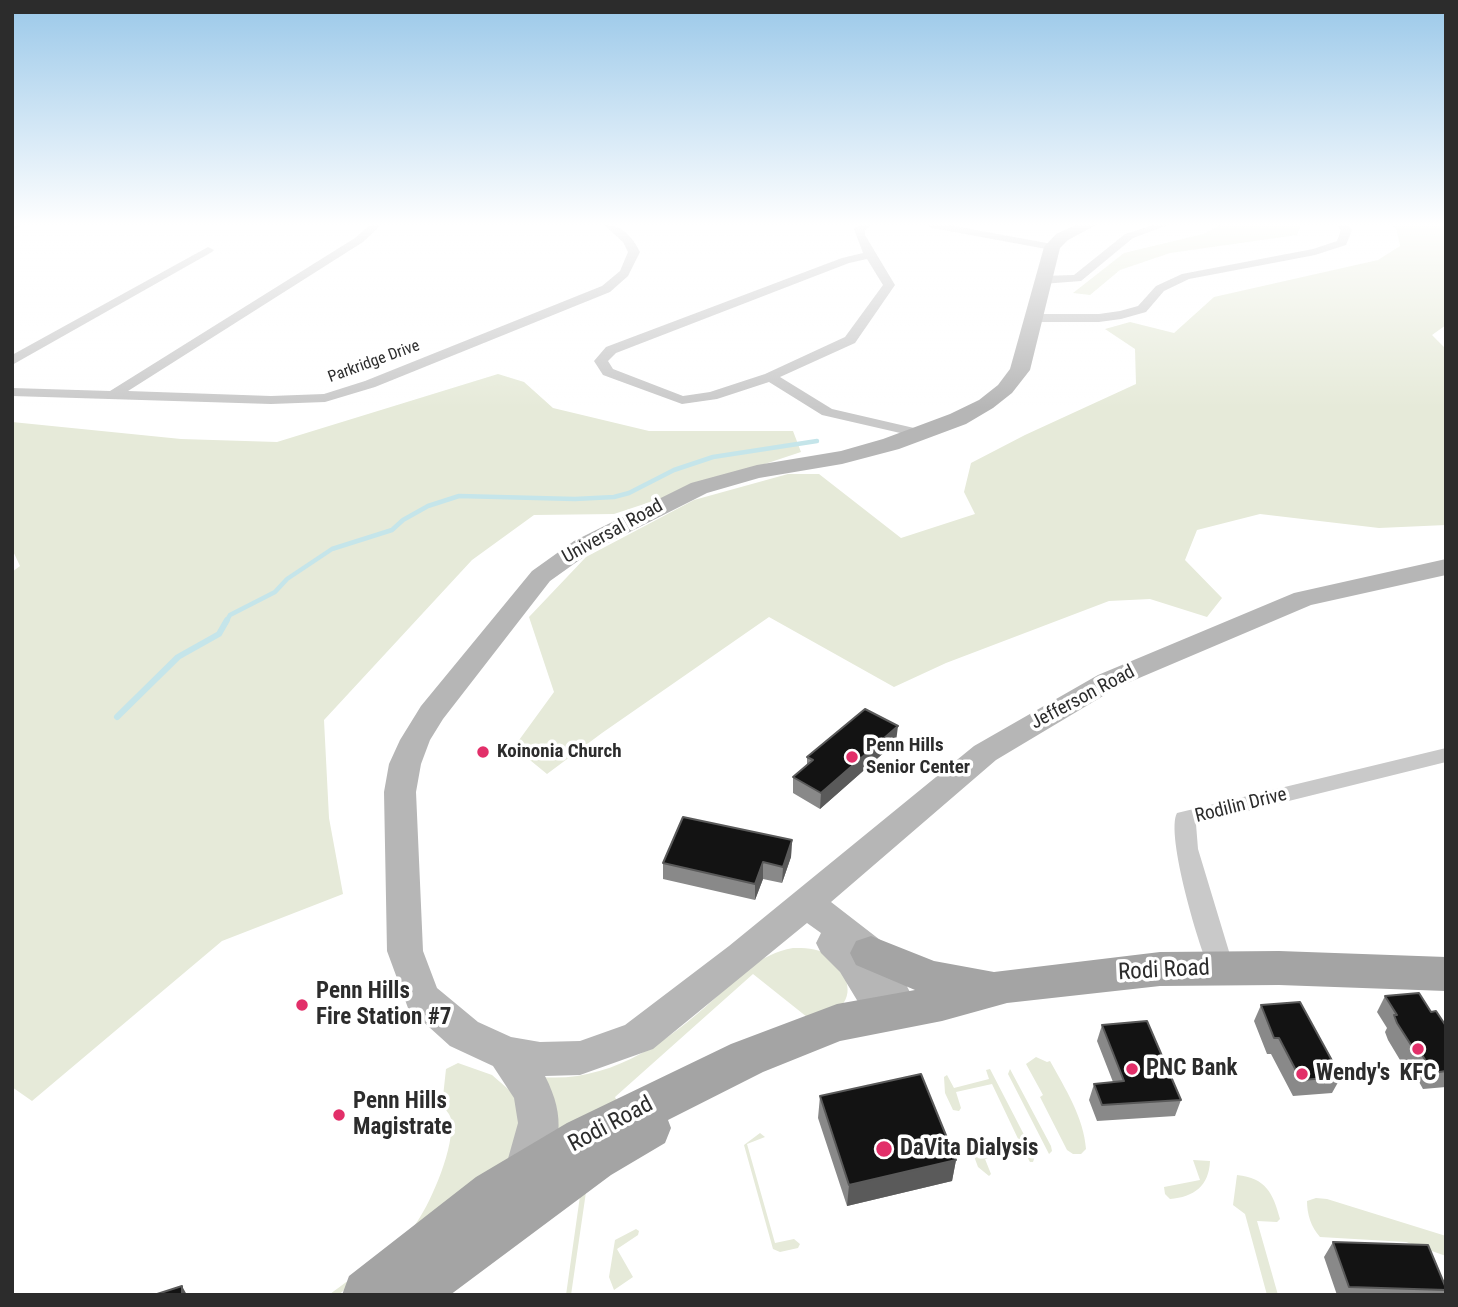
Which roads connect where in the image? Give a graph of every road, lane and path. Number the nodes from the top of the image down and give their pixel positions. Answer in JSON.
{"nodes":[{"id":1,"x":144,"y":286,"type":"edge"},
{"id":2,"x":286,"y":286,"type":"edge"},
{"id":3,"x":610,"y":286,"type":"edge"},
{"id":4,"x":778,"y":286,"type":"edge"},
{"id":5,"x":888,"y":286,"type":"edge"},
{"id":6,"x":1041,"y":286,"type":"edge"},
{"id":7,"x":1166,"y":286,"type":"edge"},
{"id":8,"x":1033,"y":317,"type":"junction"},
{"id":9,"x":12,"y":361,"type":"edge"},
{"id":10,"x":770,"y":377,"type":"junction"},
{"id":11,"x":12,"y":392,"type":"edge"},
{"id":12,"x":114,"y":395,"type":"junction"},
{"id":13,"x":922,"y":434,"type":"junction"},
{"id":14,"x":1446,"y":567,"type":"edge"},
{"id":15,"x":1446,"y":755,"type":"edge"},
{"id":16,"x":801,"y":909,"type":"junction"},
{"id":17,"x":871,"y":953,"type":"junction"},
{"id":18,"x":743,"y":957,"type":"joint"},
{"id":19,"x":1221,"y":968,"type":"junction"},
{"id":20,"x":1446,"y":974,"type":"edge"},
{"id":21,"x":1007,"y":986,"type":"junction"},
{"id":22,"x":893,"y":1013,"type":"junction"},
{"id":23,"x":507,"y":1054,"type":"junction"},
{"id":24,"x":526,"y":1173,"type":"junction"},
{"id":25,"x":368,"y":1295,"type":"edge"},
{"id":26,"x":405,"y":1295,"type":"edge"}],
"edges":[{"from":1,"to":9,"type":"street"},
{"from":2,"to":12,"type":"street"},
{"from":3,"to":12,"type":"street","name":"Parkridge Drive"},
{"from":4,"to":10,"type":"street"},
{"from":5,"to":10,"type":"street"},
{"from":6,"to":8,"type":"street","name":"Universal Road"},
{"from":7,"to":8,"type":"street"},
{"from":8,"to":13,"type":"street","name":"Universal Road"},
{"from":10,"to":13,"type":"street"},
{"from":11,"to":12,"type":"street","name":"Parkridge Drive"},
{"from":13,"to":23,"type":"street","name":"Universal Road"},
{"from":14,"to":16,"type":"street","name":"Jefferson Road"},
{"from":15,"to":19,"type":"street","name":"Rodilin Drive"},
{"from":16,"to":17,"type":"street"},
{"from":16,"to":18,"type":"street","name":"Jefferson Road"},
{"from":16,"to":22,"type":"street"},
{"from":17,"to":21,"type":"main road"},
{"from":17,"to":22,"type":"street"},
{"from":18,"to":23,"type":"street","name":"Universal Road"},
{"from":19,"to":20,"type":"main road","name":"Rodi Road"},
{"from":19,"to":21,"type":"main road","name":"Rodi Road"},
{"from":21,"to":22,"type":"main road","name":"Rodi Road"},
{"from":22,"to":24,"type":"main road","name":"Rodi Road"},
{"from":22,"to":26,"type":"main road","name":"Rodi Road"},
{"from":23,"to":24,"type":"street","name":"Universal Road"},
{"from":24,"to":25,"type":"main road","name":"Rodi Road"}]}
